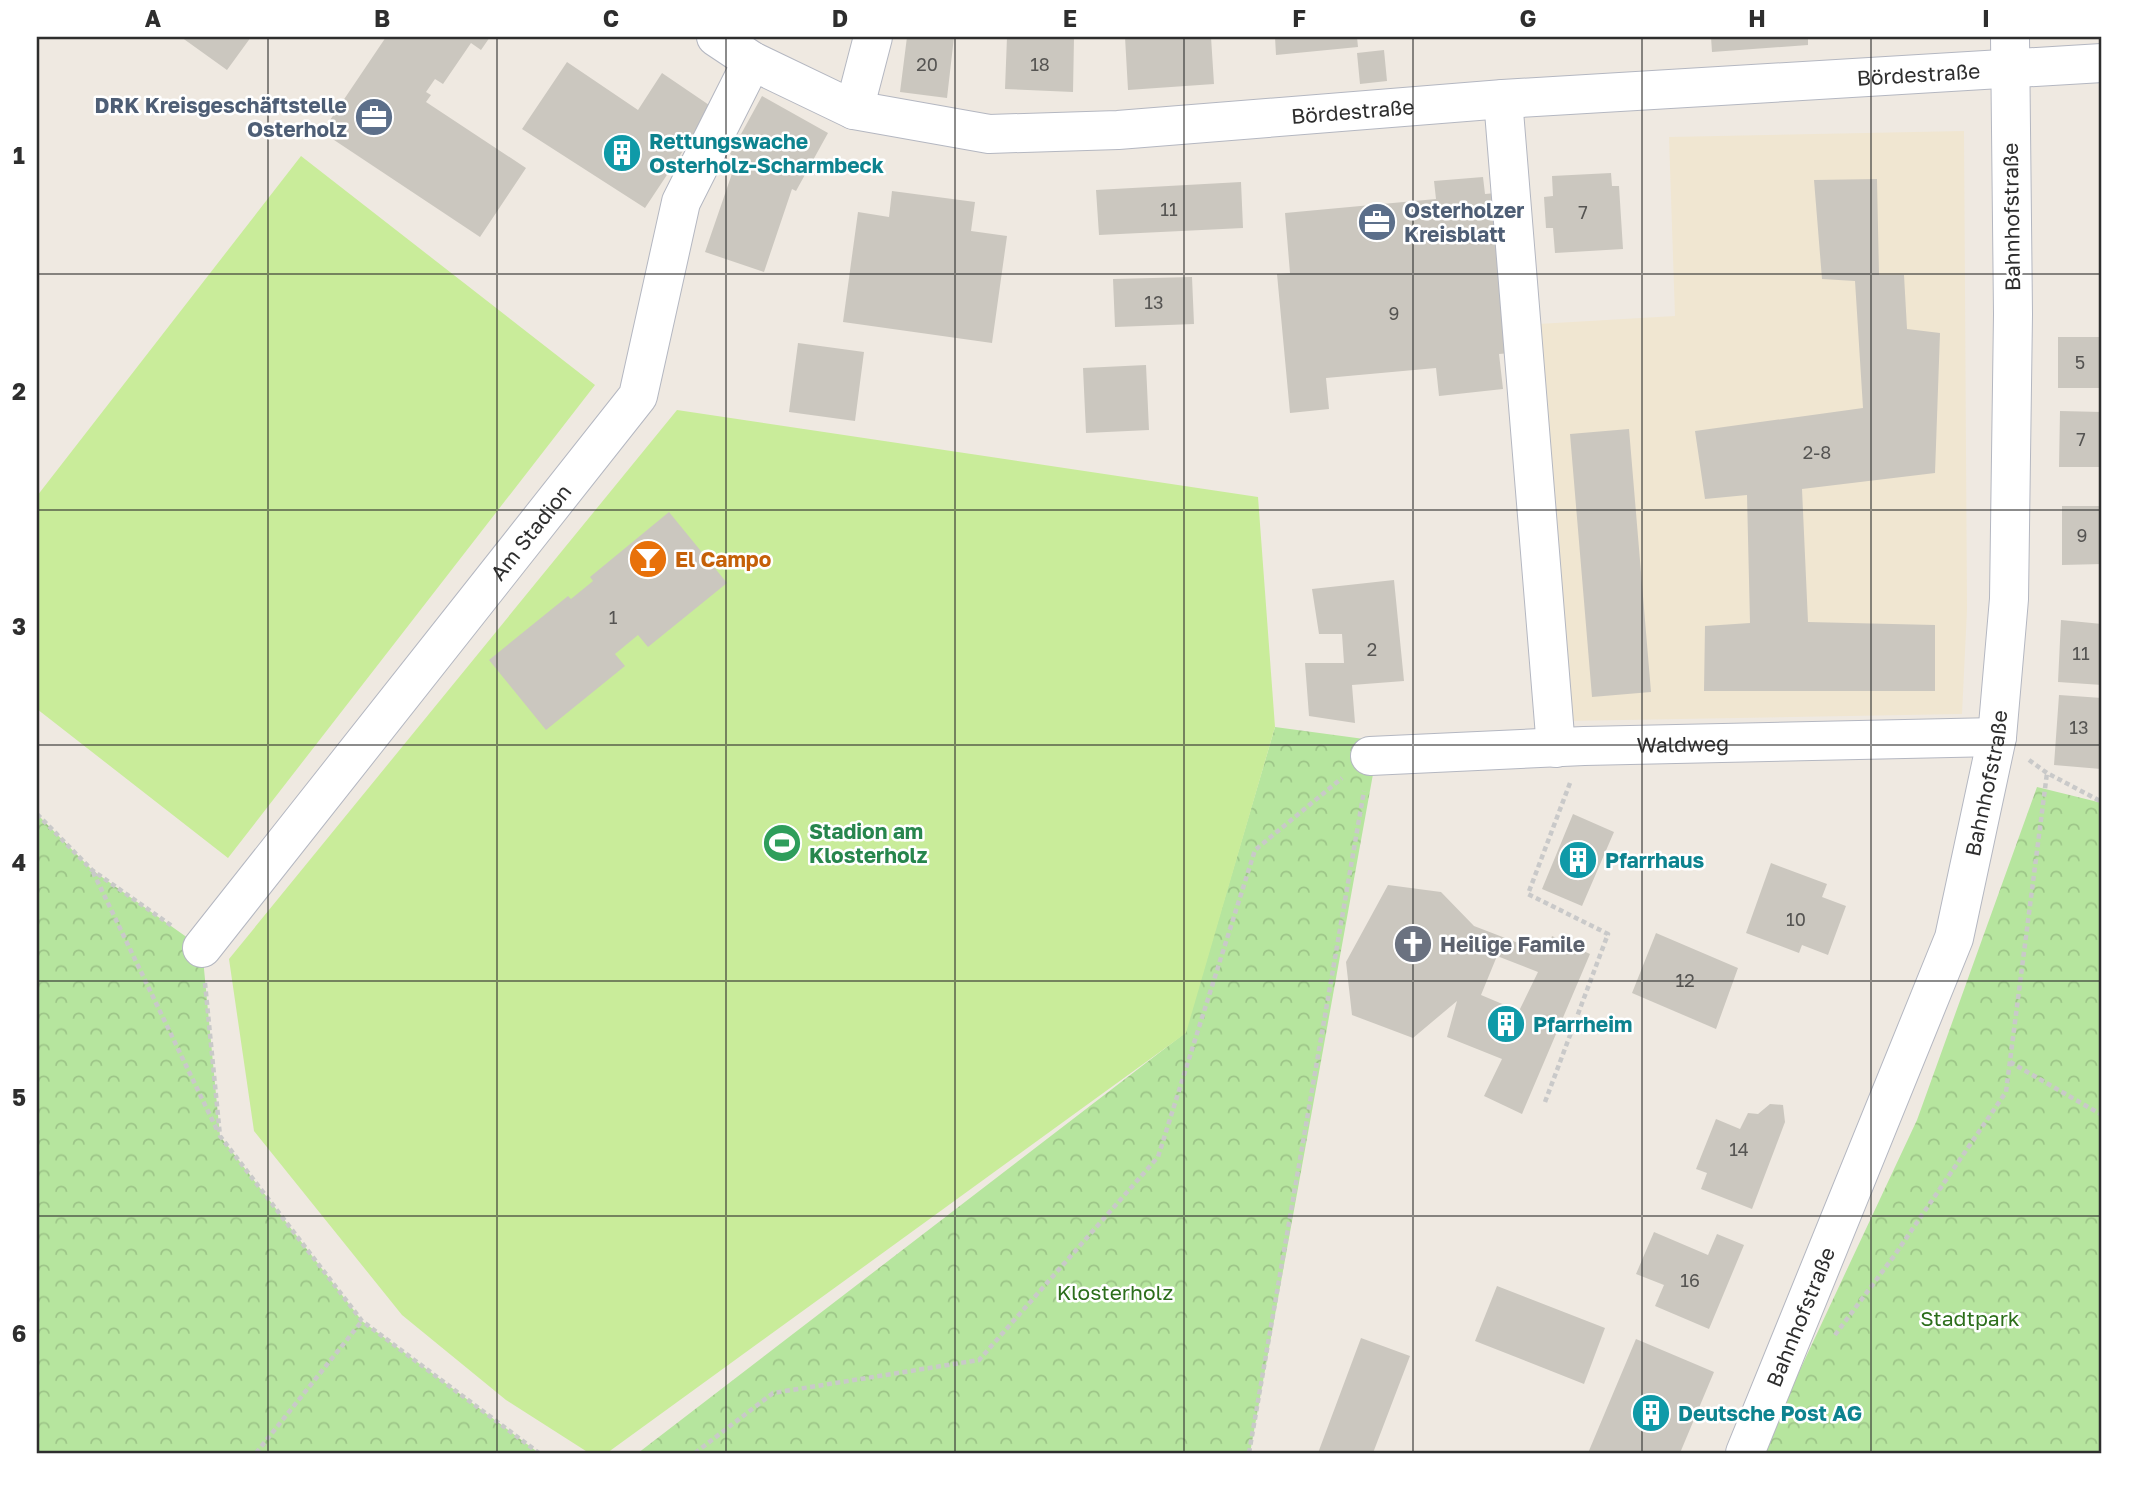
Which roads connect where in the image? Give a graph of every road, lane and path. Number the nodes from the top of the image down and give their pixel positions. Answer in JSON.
{"nodes":[{"id":1,"x":716,"y":37,"type":"edge"},
{"id":2,"x":873,"y":37,"type":"edge"},
{"id":3,"x":2010,"y":53,"type":"edge"},
{"id":4,"x":752,"y":61,"type":"junction"},
{"id":5,"x":2102,"y":63,"type":"edge"},
{"id":6,"x":1503,"y":99,"type":"junction"},
{"id":7,"x":854,"y":110,"type":"junction"},
{"id":8,"x":1997,"y":737,"type":"junction"},
{"id":9,"x":1570,"y":747,"type":"junction"},
{"id":10,"x":1370,"y":756,"type":"junction"},
{"id":11,"x":2047,"y":773,"type":"junction"},
{"id":12,"x":2102,"y":802,"type":"edge"},
{"id":13,"x":37,"y":814,"type":"edge"},
{"id":14,"x":92,"y":870,"type":"junction"},
{"id":15,"x":202,"y":948,"type":"junction"},
{"id":16,"x":2010,"y":1062,"type":"junction"},
{"id":17,"x":1545,"y":1102,"type":"dead end"},
{"id":18,"x":2102,"y":1115,"type":"edge"},
{"id":19,"x":220,"y":1136,"type":"junction"},
{"id":20,"x":362,"y":1321,"type":"junction"},
{"id":21,"x":1829,"y":1344,"type":"dead end"},
{"id":22,"x":257,"y":1453,"type":"edge"},
{"id":23,"x":539,"y":1453,"type":"edge"},
{"id":24,"x":695,"y":1453,"type":"edge"},
{"id":25,"x":1249,"y":1453,"type":"edge"},
{"id":26,"x":1745,"y":1453,"type":"edge"}],
"edges":[{"from":1,"to":4,"type":"street","name":"Bördestraße"},
{"from":2,"to":7,"type":"street"},
{"from":3,"to":5,"type":"street","name":"Bördestraße"},
{"from":3,"to":6,"type":"street","name":"Bördestraße"},
{"from":3,"to":8,"type":"street","name":"Bahnhofstraße"},
{"from":4,"to":7,"type":"street","name":"Bördestraße"},
{"from":4,"to":15,"type":"street","name":"Am Stadion"},
{"from":6,"to":7,"type":"street","name":"Bördestraße"},
{"from":6,"to":9,"type":"street"},
{"from":8,"to":9,"type":"street","name":"Waldweg"},
{"from":8,"to":11,"type":"path"},
{"from":8,"to":26,"type":"street","name":"Bahnhofstraße"},
{"from":9,"to":10,"type":"street","name":"Waldweg"},
{"from":9,"to":17,"type":"path"},
{"from":10,"to":24,"type":"path"},
{"from":10,"to":25,"type":"path"},
{"from":11,"to":12,"type":"path"},
{"from":11,"to":16,"type":"path"},
{"from":13,"to":14,"type":"path"},
{"from":14,"to":15,"type":"path"},
{"from":14,"to":19,"type":"path"},
{"from":15,"to":19,"type":"path"},
{"from":16,"to":18,"type":"path"},
{"from":16,"to":21,"type":"path"},
{"from":19,"to":20,"type":"path"},
{"from":20,"to":22,"type":"path"},
{"from":20,"to":23,"type":"path"}]}
